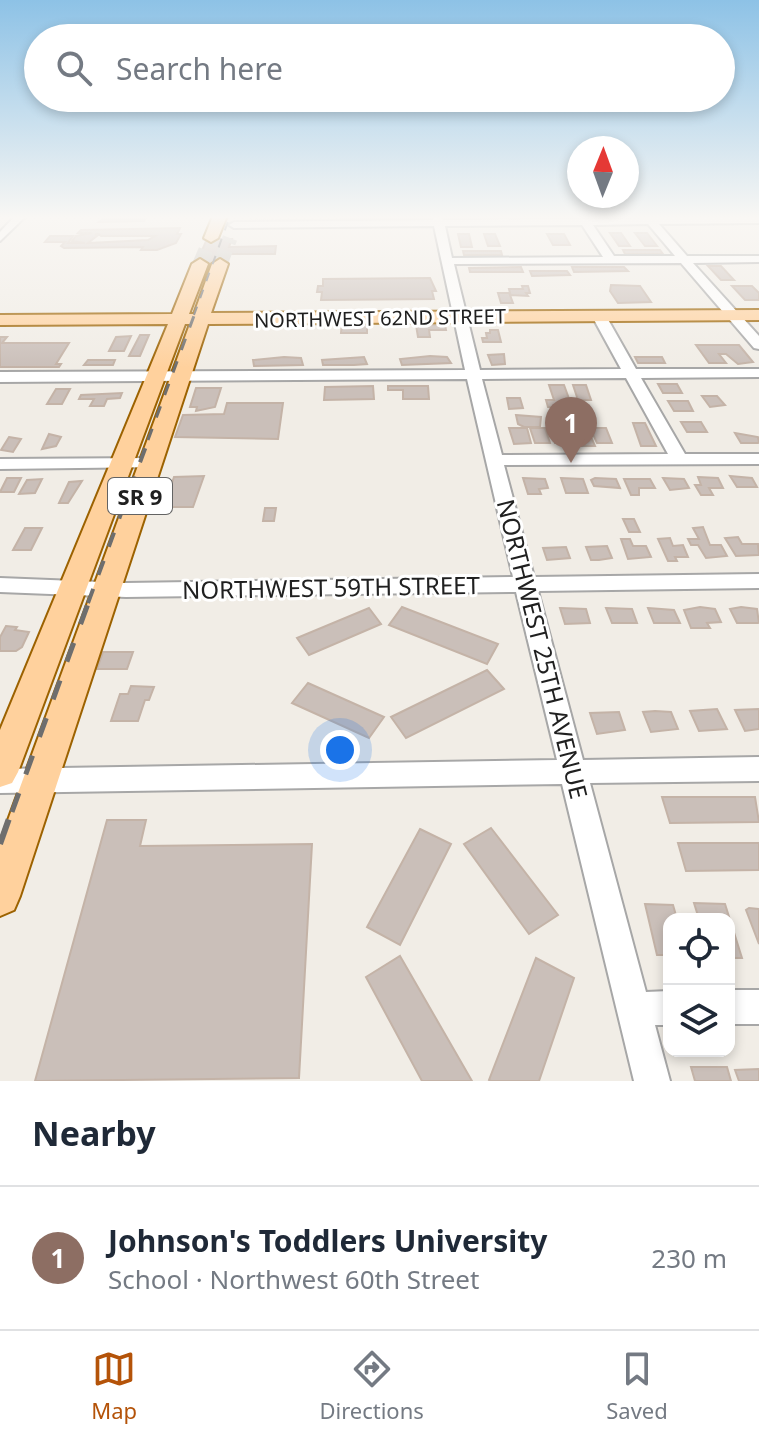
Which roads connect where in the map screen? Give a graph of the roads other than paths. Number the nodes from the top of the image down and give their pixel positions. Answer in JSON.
{"nodes":[{"id":1,"x":199,"y":266,"type":"tunnel mouth"},
{"id":2,"x":219,"y":266,"type":"tunnel mouth"},
{"id":3,"x":450,"y":266,"type":"edge"},
{"id":4,"x":690,"y":266,"type":"edge"},
{"id":5,"x":759,"y":307,"type":"edge"},
{"id":6,"x":0,"y":312,"type":"edge"},
{"id":7,"x":730,"y":312,"type":"junction"},
{"id":8,"x":460,"y":313,"type":"junction"},
{"id":9,"x":759,"y":315,"type":"edge"},
{"id":10,"x":178,"y":316,"type":"junction"},
{"id":11,"x":202,"y":316,"type":"junction"},
{"id":12,"x":599,"y":316,"type":"junction"},
{"id":13,"x":0,"y":320,"type":"edge"},
{"id":14,"x":759,"y":345,"type":"edge"},
{"id":15,"x":759,"y":373,"type":"edge"},
{"id":16,"x":631,"y":374,"type":"junction"},
{"id":17,"x":156,"y":376,"type":"junction"},
{"id":18,"x":474,"y":376,"type":"junction"},
{"id":19,"x":0,"y":377,"type":"edge"},
{"id":20,"x":182,"y":377,"type":"junction"},
{"id":21,"x":679,"y":459,"type":"junction"},
{"id":22,"x":759,"y":459,"type":"edge"},
{"id":23,"x":496,"y":460,"type":"junction"},
{"id":24,"x":152,"y":463,"type":"junction"},
{"id":25,"x":0,"y":464,"type":"edge"},
{"id":26,"x":123,"y":464,"type":"junction"},
{"id":27,"x":759,"y":581,"type":"edge"},
{"id":28,"x":0,"y":585,"type":"edge"},
{"id":29,"x":524,"y":585,"type":"junction"},
{"id":30,"x":73,"y":586,"type":"junction"},
{"id":31,"x":107,"y":589,"type":"junction"},
{"id":32,"x":759,"y":769,"type":"edge"},
{"id":33,"x":575,"y":770,"type":"junction"},
{"id":34,"x":0,"y":772,"type":"edge"},
{"id":35,"x":40,"y":780,"type":"junction"},
{"id":36,"x":0,"y":781,"type":"edge"},
{"id":37,"x":0,"y":896,"type":"edge"},
{"id":38,"x":735,"y":1007,"type":"edge"},
{"id":39,"x":759,"y":1007,"type":"edge"},
{"id":40,"x":663,"y":1008,"type":"edge"},
{"id":41,"x":634,"y":1009,"type":"junction"},
{"id":42,"x":652,"y":1081,"type":"edge"}],
"edges":[{"from":1,"to":10,"type":"main road","number":"SR 9"},
{"from":2,"to":11,"type":"main road","number":"SR 9"},
{"from":3,"to":8,"type":"street","name":"NORTHWEST 25TH AVENUE"},
{"from":4,"to":7,"type":"street"},
{"from":5,"to":7,"type":"main road","name":"NORTHWEST 62ND STREET"},
{"from":6,"to":10,"type":"main road","name":"NORTHWEST 62ND STREET"},
{"from":7,"to":8,"type":"main road","name":"NORTHWEST 62ND STREET"},
{"from":7,"to":9,"type":"main road","name":"NORTHWEST 62ND STREET"},
{"from":7,"to":12,"type":"main road","name":"NORTHWEST 62ND STREET"},
{"from":7,"to":14,"type":"street"},
{"from":8,"to":11,"type":"main road","name":"NORTHWEST 62ND STREET"},
{"from":8,"to":12,"type":"main road","name":"NORTHWEST 62ND STREET"},
{"from":8,"to":18,"type":"street","name":"NORTHWEST 25TH AVENUE"},
{"from":10,"to":11,"type":"main road","name":"NORTHWEST 62ND STREET"},
{"from":10,"to":13,"type":"main road","name":"NORTHWEST 62ND STREET"},
{"from":10,"to":17,"type":"main road","number":"SR 9"},
{"from":11,"to":20,"type":"main road","number":"SR 9"},
{"from":12,"to":16,"type":"street"},
{"from":15,"to":16,"type":"street"},
{"from":16,"to":18,"type":"street"},
{"from":16,"to":21,"type":"street"},
{"from":17,"to":19,"type":"street"},
{"from":17,"to":20,"type":"street"},
{"from":17,"to":26,"type":"main road","number":"SR 9"},
{"from":18,"to":20,"type":"street"},
{"from":18,"to":23,"type":"street","name":"NORTHWEST 25TH AVENUE"},
{"from":20,"to":24,"type":"main road","number":"SR 9"},
{"from":21,"to":22,"type":"street"},
{"from":21,"to":23,"type":"street"},
{"from":23,"to":29,"type":"street","name":"NORTHWEST 25TH AVENUE"},
{"from":24,"to":26,"type":"street"},
{"from":24,"to":31,"type":"main road","number":"SR 9"},
{"from":25,"to":26,"type":"street"},
{"from":26,"to":30,"type":"main road","number":"SR 9"},
{"from":27,"to":29,"type":"street","name":"NORTHWEST 59TH STREET"},
{"from":28,"to":30,"type":"street","name":"NORTHWEST 59TH STREET"},
{"from":29,"to":31,"type":"street","name":"NORTHWEST 59TH STREET"},
{"from":29,"to":33,"type":"street","name":"NORTHWEST 25TH AVENUE"},
{"from":30,"to":31,"type":"street","name":"NORTHWEST 59TH STREET"},
{"from":30,"to":34,"type":"main road","number":"SR 9"},
{"from":31,"to":35,"type":"main road","number":"SR 9"},
{"from":32,"to":33,"type":"street"},
{"from":33,"to":35,"type":"street"},
{"from":33,"to":41,"type":"street","name":"NORTHWEST 25TH AVENUE"},
{"from":35,"to":36,"type":"street"},
{"from":35,"to":37,"type":"main road","number":"SR 9"},
{"from":38,"to":39,"type":"street"},
{"from":40,"to":41,"type":"street"},
{"from":41,"to":42,"type":"street","name":"NORTHWEST 25TH AVENUE"}]}
